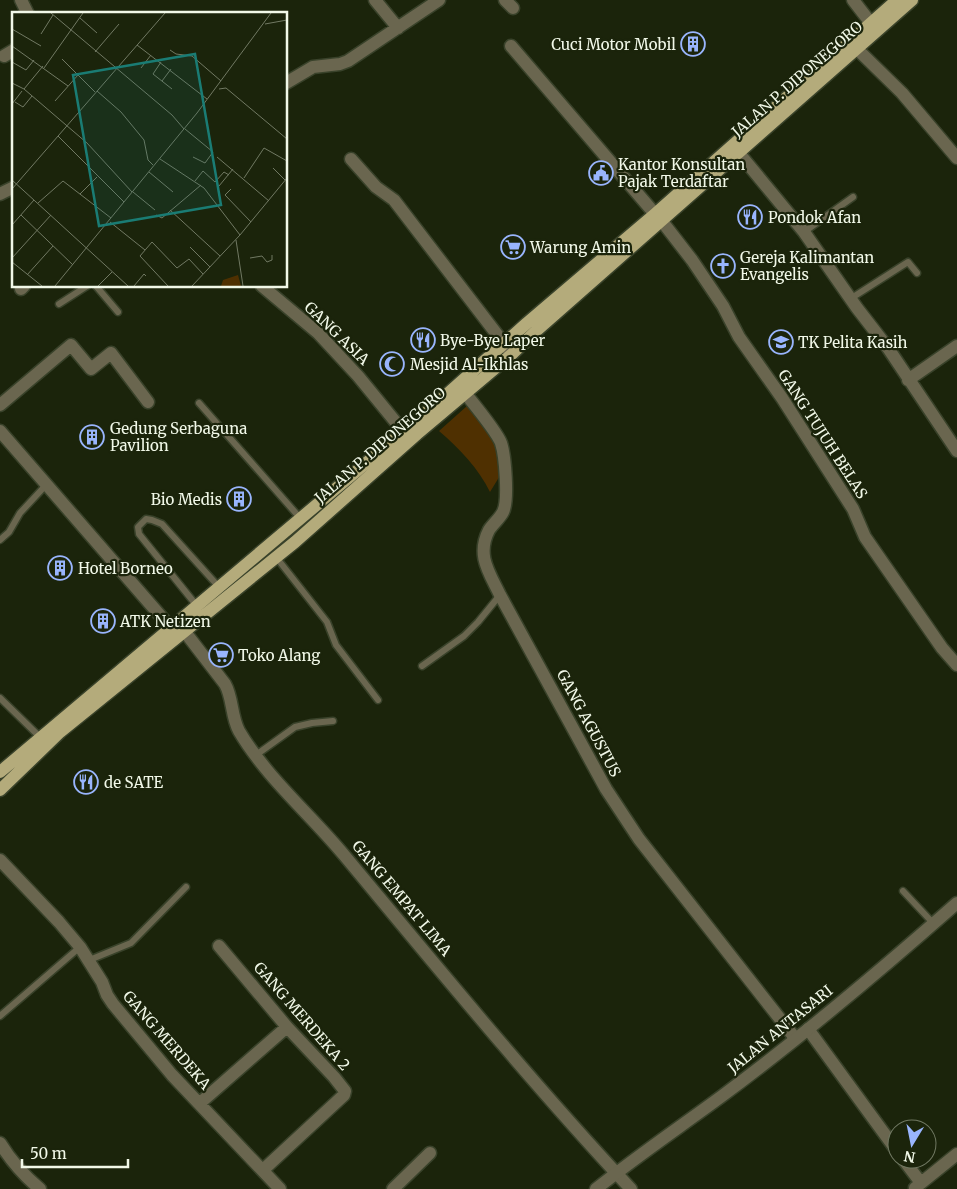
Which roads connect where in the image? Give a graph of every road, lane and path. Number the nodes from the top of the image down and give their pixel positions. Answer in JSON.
{"nodes":[{"id":1,"x":21,"y":0,"type":"edge"},
{"id":2,"x":376,"y":0,"type":"edge"},
{"id":3,"x":439,"y":0,"type":"edge"},
{"id":4,"x":853,"y":0,"type":"edge"},
{"id":5,"x":897,"y":0,"type":"edge"},
{"id":6,"x":912,"y":0,"type":"edge"},
{"id":7,"x":27,"y":12,"type":"edge"},
{"id":8,"x":870,"y":22,"type":"junction"},
{"id":9,"x":398,"y":28,"type":"junction"},
{"id":10,"x":511,"y":46,"type":"dead end"},
{"id":11,"x":856,"y":48,"type":"junction"},
{"id":12,"x":288,"y":82,"type":"edge"},
{"id":13,"x":738,"y":152,"type":"junction"},
{"id":14,"x":957,"y":158,"type":"edge"},
{"id":15,"x":351,"y":159,"type":"dead end"},
{"id":16,"x":12,"y":188,"type":"edge"},
{"id":17,"x":0,"y":194,"type":"edge"},
{"id":18,"x":853,"y":197,"type":"dead end"},
{"id":19,"x":658,"y":217,"type":"junction"},
{"id":20,"x":804,"y":232,"type":"junction"},
{"id":21,"x":917,"y":273,"type":"dead end"},
{"id":22,"x":84,"y":288,"type":"edge"},
{"id":23,"x":98,"y":288,"type":"edge"},
{"id":24,"x":264,"y":288,"type":"edge"},
{"id":25,"x":850,"y":299,"type":"junction"},
{"id":26,"x":59,"y":304,"type":"dead end"},
{"id":27,"x":118,"y":312,"type":"dead end"},
{"id":28,"x":957,"y":346,"type":"edge"},
{"id":29,"x":508,"y":348,"type":"junction"},
{"id":30,"x":908,"y":380,"type":"junction"},
{"id":31,"x":465,"y":393,"type":"junction"},
{"id":32,"x":148,"y":402,"type":"dead end"},
{"id":33,"x":199,"y":403,"type":"dead end"},
{"id":34,"x":0,"y":405,"type":"edge"},
{"id":35,"x":0,"y":430,"type":"edge"},
{"id":36,"x":403,"y":430,"type":"junction"},
{"id":37,"x":957,"y":451,"type":"edge"},
{"id":38,"x":46,"y":485,"type":"junction"},
{"id":39,"x":301,"y":519,"type":"junction"},
{"id":40,"x":0,"y":540,"type":"edge"},
{"id":41,"x":276,"y":557,"type":"junction"},
{"id":42,"x":219,"y":588,"type":"junction"},
{"id":43,"x":500,"y":595,"type":"junction"},
{"id":44,"x":197,"y":606,"type":"junction"},
{"id":45,"x":171,"y":628,"type":"junction"},
{"id":46,"x":185,"y":632,"type":"junction"},
{"id":47,"x":422,"y":666,"type":"dead end"},
{"id":48,"x":957,"y":666,"type":"edge"},
{"id":49,"x":0,"y":698,"type":"edge"},
{"id":50,"x":378,"y":700,"type":"dead end"},
{"id":51,"x":333,"y":721,"type":"dead end"},
{"id":52,"x":40,"y":737,"type":"junction"},
{"id":53,"x":256,"y":754,"type":"junction"},
{"id":54,"x":0,"y":772,"type":"edge"},
{"id":55,"x":0,"y":790,"type":"edge"},
{"id":56,"x":0,"y":860,"type":"edge"},
{"id":57,"x":186,"y":886,"type":"dead end"},
{"id":58,"x":902,"y":891,"type":"dead end"},
{"id":59,"x":957,"y":903,"type":"edge"},
{"id":60,"x":933,"y":924,"type":"junction"},
{"id":61,"x":218,"y":946,"type":"dead end"},
{"id":62,"x":80,"y":947,"type":"junction"},
{"id":63,"x":87,"y":961,"type":"junction"},
{"id":64,"x":0,"y":1016,"type":"edge"},
{"id":65,"x":287,"y":1028,"type":"junction"},
{"id":66,"x":808,"y":1029,"type":"junction"},
{"id":67,"x":795,"y":1038,"type":"junction"},
{"id":68,"x":200,"y":1103,"type":"junction"},
{"id":69,"x":887,"y":1137,"type":"edge"},
{"id":70,"x":0,"y":1143,"type":"edge"},
{"id":71,"x":430,"y":1153,"type":"dead end"},
{"id":72,"x":957,"y":1154,"type":"edge"},
{"id":73,"x":909,"y":1169,"type":"edge"},
{"id":74,"x":263,"y":1170,"type":"junction"},
{"id":75,"x":616,"y":1173,"type":"junction"},
{"id":76,"x":918,"y":1186,"type":"edge"},
{"id":77,"x":40,"y":1189,"type":"edge"},
{"id":78,"x":280,"y":1189,"type":"edge"},
{"id":79,"x":393,"y":1189,"type":"edge"},
{"id":80,"x":596,"y":1189,"type":"edge"},
{"id":81,"x":631,"y":1189,"type":"edge"}],
"edges":[{"from":1,"to":7,"type":"street"},
{"from":2,"to":9,"type":"street"},
{"from":3,"to":9,"type":"street"},
{"from":4,"to":8,"type":"street"},
{"from":5,"to":8,"type":"main road","name":"JALAN P. DIPONEGORO"},
{"from":6,"to":11,"type":"main road","name":"JALAN P. DIPONEGORO"},
{"from":8,"to":19,"type":"main road","name":"JALAN P. DIPONEGORO"},
{"from":9,"to":12,"type":"street"},
{"from":10,"to":19,"type":"street","name":"GANG TUJUH BELAS"},
{"from":11,"to":13,"type":"main road","name":"JALAN P. DIPONEGORO"},
{"from":11,"to":14,"type":"street"},
{"from":13,"to":19,"type":"main road","name":"JALAN P. DIPONEGORO"},
{"from":13,"to":20,"type":"street"},
{"from":15,"to":29,"type":"street"},
{"from":16,"to":17,"type":"street"},
{"from":18,"to":20,"type":"lane"},
{"from":19,"to":29,"type":"main road","name":"JALAN P. DIPONEGORO"},
{"from":19,"to":48,"type":"street","name":"GANG TUJUH BELAS"},
{"from":20,"to":25,"type":"street"},
{"from":21,"to":25,"type":"lane"},
{"from":22,"to":26,"type":"lane"},
{"from":23,"to":27,"type":"lane"},
{"from":24,"to":36,"type":"street","name":"GANG ASIA"},
{"from":25,"to":30,"type":"street"},
{"from":28,"to":30,"type":"street"},
{"from":29,"to":31,"type":"main road","name":"JALAN P. DIPONEGORO"},
{"from":29,"to":36,"type":"main road","name":"JALAN P. DIPONEGORO"},
{"from":30,"to":37,"type":"street"},
{"from":31,"to":41,"type":"main road","name":"JALAN P. DIPONEGORO"},
{"from":31,"to":43,"type":"street","name":"GANG AGUSTUS"},
{"from":32,"to":34,"type":"street"},
{"from":33,"to":39,"type":"lane"},
{"from":35,"to":38,"type":"street"},
{"from":36,"to":39,"type":"main road","name":"JALAN P. DIPONEGORO"},
{"from":38,"to":40,"type":"lane"},
{"from":38,"to":45,"type":"street"},
{"from":39,"to":42,"type":"main road","name":"JALAN P. DIPONEGORO"},
{"from":41,"to":46,"type":"main road","name":"JALAN P. DIPONEGORO"},
{"from":41,"to":50,"type":"lane"},
{"from":42,"to":44,"type":"main road","name":"JALAN P. DIPONEGORO"},
{"from":42,"to":44,"type":"lane"},
{"from":43,"to":47,"type":"lane"},
{"from":43,"to":67,"type":"street","name":"GANG AGUSTUS"},
{"from":44,"to":45,"type":"main road","name":"JALAN P. DIPONEGORO"},
{"from":45,"to":52,"type":"main road","name":"JALAN P. DIPONEGORO"},
{"from":46,"to":53,"type":"street","name":"GANG EMPAT LIMA"},
{"from":46,"to":55,"type":"main road","name":"JALAN P. DIPONEGORO"},
{"from":49,"to":52,"type":"lane"},
{"from":51,"to":53,"type":"lane"},
{"from":52,"to":54,"type":"main road","name":"JALAN P. DIPONEGORO"},
{"from":53,"to":75,"type":"street","name":"GANG EMPAT LIMA"},
{"from":56,"to":62,"type":"street","name":"GANG MERDEKA"},
{"from":57,"to":63,"type":"lane"},
{"from":58,"to":60,"type":"lane"},
{"from":59,"to":60,"type":"street","name":"JALAN ANTASARI"},
{"from":60,"to":66,"type":"street","name":"JALAN ANTASARI"},
{"from":61,"to":65,"type":"street","name":"GANG MERDEKA 2"},
{"from":62,"to":63,"type":"street","name":"GANG MERDEKA"},
{"from":62,"to":64,"type":"lane"},
{"from":63,"to":68,"type":"street","name":"GANG MERDEKA"},
{"from":65,"to":68,"type":"street"},
{"from":65,"to":74,"type":"street","name":"GANG MERDEKA 2"},
{"from":66,"to":67,"type":"street","name":"JALAN ANTASARI"},
{"from":66,"to":69,"type":"street"},
{"from":67,"to":75,"type":"street","name":"JALAN ANTASARI"},
{"from":68,"to":74,"type":"street","name":"GANG MERDEKA"},
{"from":70,"to":77,"type":"street"},
{"from":71,"to":79,"type":"street"},
{"from":72,"to":76,"type":"street"},
{"from":73,"to":76,"type":"street"},
{"from":74,"to":78,"type":"street","name":"GANG MERDEKA"},
{"from":75,"to":80,"type":"street","name":"JALAN ANTASARI"},
{"from":75,"to":81,"type":"street","name":"GANG EMPAT LIMA"}]}
